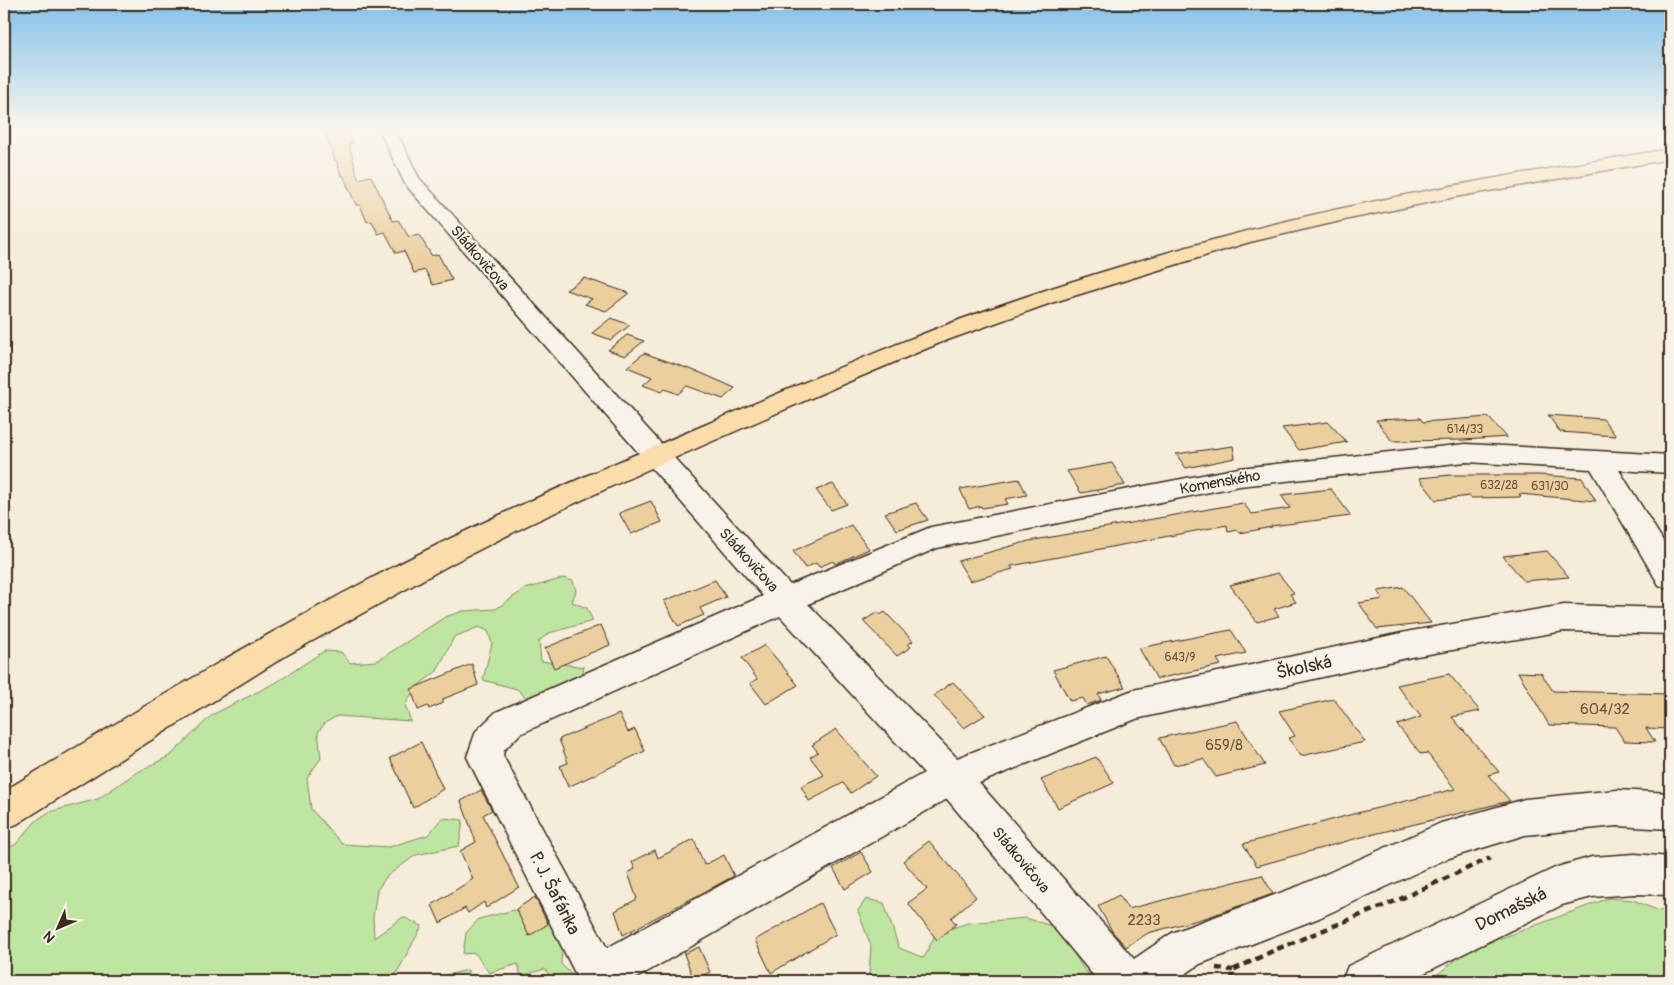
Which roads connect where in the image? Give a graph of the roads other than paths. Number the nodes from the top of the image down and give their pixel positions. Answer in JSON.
{"nodes":[{"id":1,"x":409,"y":175,"type":"edge"},
{"id":2,"x":1557,"y":175,"type":"edge"},
{"id":3,"x":655,"y":456,"type":"junction"},
{"id":4,"x":1598,"y":459,"type":"junction"},
{"id":5,"x":1670,"y":464,"type":"edge"},
{"id":6,"x":1670,"y":577,"type":"edge"},
{"id":7,"x":785,"y":600,"type":"junction"},
{"id":8,"x":1670,"y":621,"type":"edge"},
{"id":9,"x":951,"y":777,"type":"junction"},
{"id":10,"x":4,"y":811,"type":"edge"},
{"id":11,"x":1670,"y":811,"type":"edge"},
{"id":12,"x":1670,"y":876,"type":"edge"},
{"id":13,"x":1125,"y":981,"type":"edge"},
{"id":14,"x":1139,"y":981,"type":"edge"},
{"id":15,"x":1363,"y":981,"type":"edge"}],
"edges":[{"from":1,"to":3,"type":"street","name":"Sládkovičova"},
{"from":2,"to":3,"type":"main road"},
{"from":3,"to":7,"type":"street","name":"Sládkovičova"},
{"from":3,"to":10,"type":"main road"},
{"from":4,"to":5,"type":"street","name":"Komenského"},
{"from":4,"to":6,"type":"street"},
{"from":4,"to":7,"type":"street","name":"Komenského"},
{"from":7,"to":9,"type":"street","name":"Sládkovičova"},
{"from":7,"to":9,"type":"street","name":"P. J. Šafárika"},
{"from":8,"to":9,"type":"street","name":"Školská"},
{"from":9,"to":13,"type":"street","name":"Sládkovičova"},
{"from":11,"to":14,"type":"street"},
{"from":12,"to":15,"type":"street","name":"Domašská"}]}
